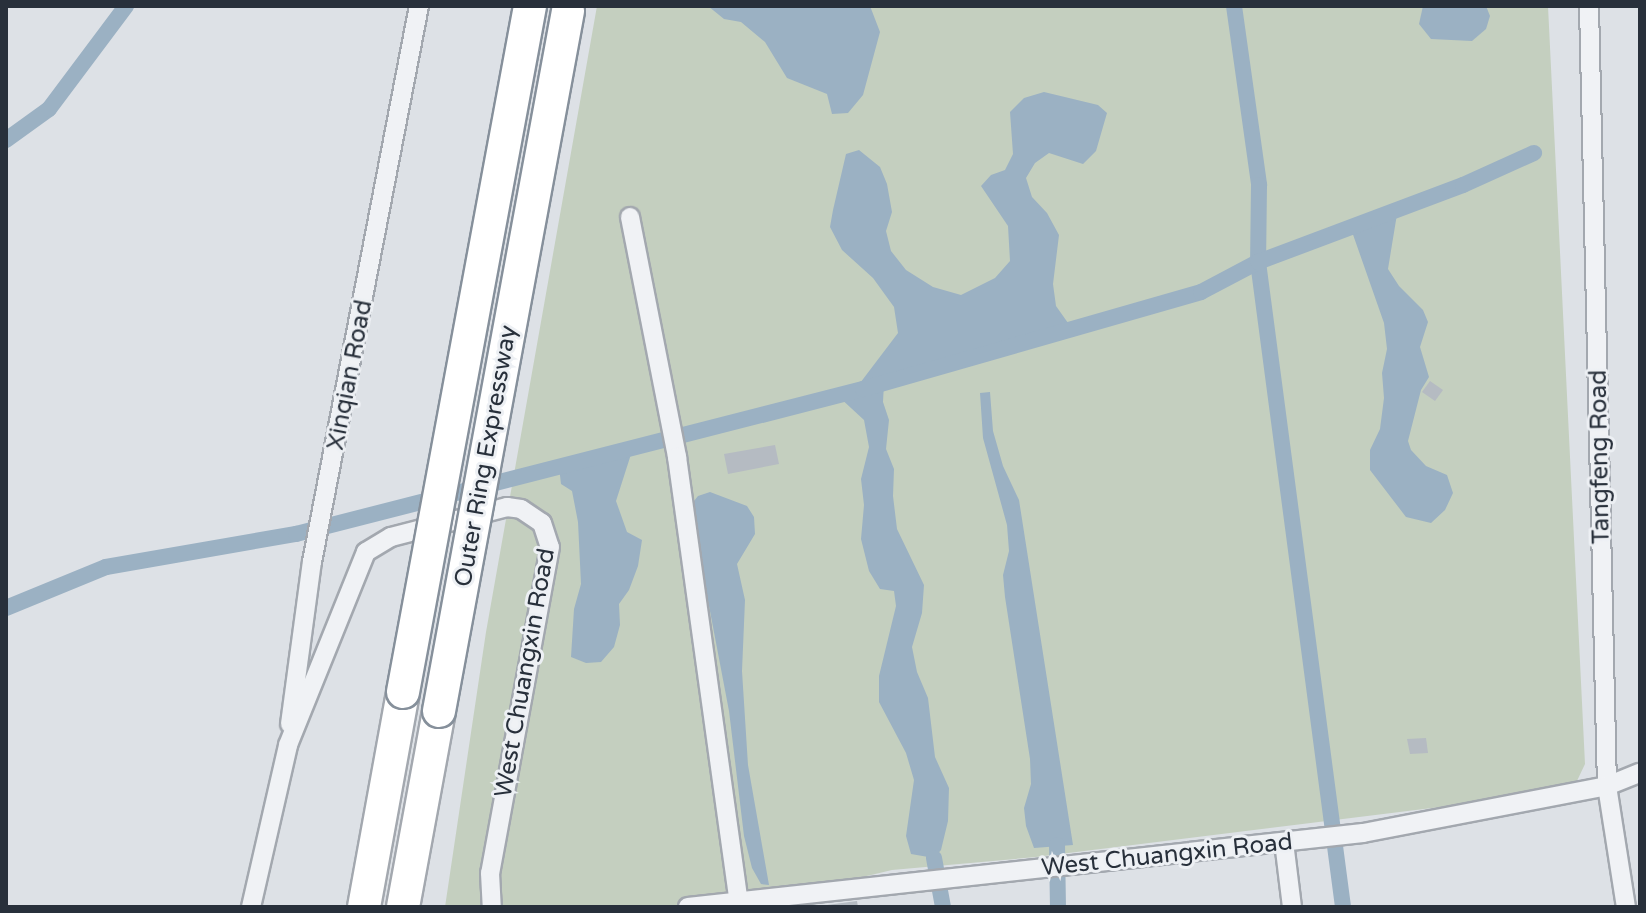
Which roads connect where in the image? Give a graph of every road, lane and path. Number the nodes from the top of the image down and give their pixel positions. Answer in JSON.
{"nodes":[{"id":1,"x":419,"y":6,"type":"edge"},
{"id":2,"x":530,"y":6,"type":"edge"},
{"id":3,"x":1589,"y":6,"type":"edge"},
{"id":4,"x":570,"y":8,"type":"edge"},
{"id":5,"x":630,"y":217,"type":"dead end"},
{"id":6,"x":288,"y":745,"type":"junction"},
{"id":7,"x":1640,"y":773,"type":"edge"},
{"id":8,"x":1607,"y":786,"type":"junction"},
{"id":9,"x":1284,"y":842,"type":"junction"},
{"id":10,"x":739,"y":901,"type":"junction"},
{"id":11,"x":251,"y":907,"type":"edge"},
{"id":12,"x":364,"y":907,"type":"edge"},
{"id":13,"x":403,"y":907,"type":"edge"},
{"id":14,"x":492,"y":907,"type":"edge"},
{"id":15,"x":688,"y":907,"type":"edge"},
{"id":16,"x":1292,"y":907,"type":"edge"},
{"id":17,"x":1626,"y":907,"type":"edge"}],
"edges":[{"from":1,"to":6,"type":"street","name":"Xinqian Road"},
{"from":2,"to":12,"type":"highway","name":"Outer Ring Expressway","bridge":true},
{"from":3,"to":8,"type":"street","name":"Tangfeng Road"},
{"from":4,"to":13,"type":"highway","name":"Outer Ring Expressway","bridge":true},
{"from":5,"to":10,"type":"street"},
{"from":6,"to":11,"type":"street","name":"West Chuangxin Road"},
{"from":6,"to":14,"type":"street","name":"West Chuangxin Road"},
{"from":7,"to":8,"type":"street","name":"West Chuangxin Road"},
{"from":8,"to":9,"type":"street","name":"West Chuangxin Road"},
{"from":8,"to":17,"type":"street","name":"Tangfeng Road"},
{"from":9,"to":10,"type":"street","name":"West Chuangxin Road"},
{"from":9,"to":16,"type":"street"},
{"from":10,"to":15,"type":"street","name":"West Chuangxin Road"}]}
